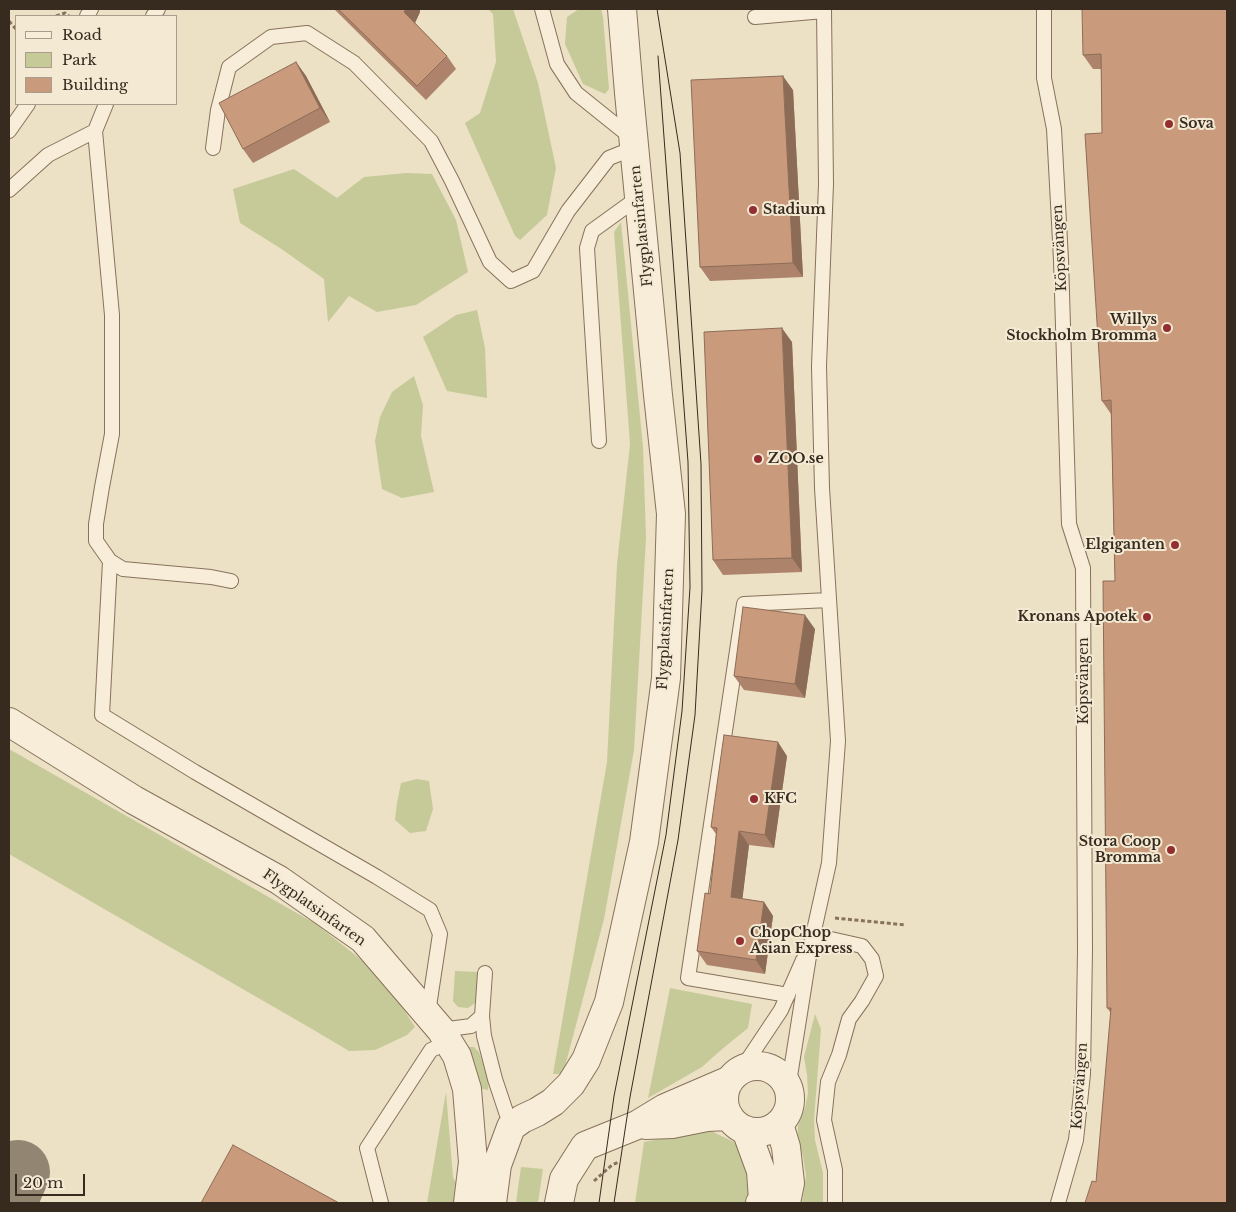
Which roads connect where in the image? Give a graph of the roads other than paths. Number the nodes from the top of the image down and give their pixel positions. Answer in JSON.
{"nodes":[{"id":1,"x":542,"y":9,"type":"edge"},
{"id":2,"x":622,"y":9,"type":"edge"},
{"id":3,"x":1044,"y":9,"type":"edge"},
{"id":4,"x":824,"y":10,"type":"edge"},
{"id":5,"x":755,"y":17,"type":"dead end"},
{"id":6,"x":27,"y":105,"type":"edge"},
{"id":7,"x":106,"y":105,"type":"edge"},
{"id":8,"x":9,"y":131,"type":"edge"},
{"id":9,"x":95,"y":131,"type":"junction"},
{"id":10,"x":634,"y":143,"type":"junction"},
{"id":11,"x":213,"y":148,"type":"dead end"},
{"id":12,"x":9,"y":190,"type":"edge"},
{"id":13,"x":639,"y":197,"type":"junction"},
{"id":14,"x":599,"y":441,"type":"dead end"},
{"id":15,"x":110,"y":561,"type":"junction"},
{"id":16,"x":231,"y":581,"type":"dead end"},
{"id":17,"x":829,"y":600,"type":"junction"},
{"id":18,"x":9,"y":722,"type":"edge"},
{"id":19,"x":812,"y":939,"type":"junction"},
{"id":20,"x":485,"y":973,"type":"dead end"},
{"id":21,"x":788,"y":995,"type":"junction"},
{"id":22,"x":482,"y":1016,"type":"junction"},
{"id":23,"x":439,"y":1028,"type":"junction"},
{"id":24,"x":736,"y":1075,"type":"junction"},
{"id":25,"x":788,"y":1088,"type":"junction"},
{"id":26,"x":737,"y":1123,"type":"junction"},
{"id":27,"x":779,"y":1124,"type":"junction"},
{"id":28,"x":638,"y":1125,"type":"junction"},
{"id":29,"x":511,"y":1127,"type":"junction"},
{"id":30,"x":381,"y":1203,"type":"edge"},
{"id":31,"x":468,"y":1203,"type":"edge"},
{"id":32,"x":492,"y":1203,"type":"edge"},
{"id":33,"x":560,"y":1203,"type":"edge"},
{"id":34,"x":760,"y":1203,"type":"edge"},
{"id":35,"x":786,"y":1203,"type":"edge"},
{"id":36,"x":835,"y":1203,"type":"edge"},
{"id":37,"x":1058,"y":1203,"type":"edge"}],
"edges":[{"from":1,"to":10,"type":"lane"},
{"from":2,"to":10,"type":"street","name":"Flygplatsinfarten"},
{"from":3,"to":37,"type":"lane","name":"Köpsvängen"},
{"from":4,"to":5,"type":"lane"},
{"from":4,"to":17,"type":"lane"},
{"from":6,"to":8,"type":"lane"},
{"from":7,"to":9,"type":"lane"},
{"from":9,"to":12,"type":"lane"},
{"from":9,"to":15,"type":"lane"},
{"from":10,"to":11,"type":"lane"},
{"from":10,"to":13,"type":"street","name":"Flygplatsinfarten"},
{"from":13,"to":14,"type":"lane"},
{"from":13,"to":29,"type":"street","name":"Flygplatsinfarten"},
{"from":15,"to":16,"type":"lane"},
{"from":15,"to":23,"type":"lane"},
{"from":17,"to":19,"type":"lane"},
{"from":17,"to":21,"type":"lane"},
{"from":18,"to":23,"type":"street","name":"Flygplatsinfarten"},
{"from":19,"to":21,"type":"lane"},
{"from":19,"to":25,"type":"lane"},
{"from":19,"to":36,"type":"lane"},
{"from":20,"to":22,"type":"lane"},
{"from":21,"to":24,"type":"lane"},
{"from":22,"to":23,"type":"lane"},
{"from":22,"to":29,"type":"lane"},
{"from":23,"to":30,"type":"lane"},
{"from":23,"to":31,"type":"street","name":"Flygplatsinfarten"},
{"from":24,"to":25,"type":"street"},
{"from":24,"to":26,"type":"street"},
{"from":24,"to":28,"type":"street"},
{"from":25,"to":27,"type":"street"},
{"from":26,"to":27,"type":"street"},
{"from":26,"to":28,"type":"street"},
{"from":26,"to":34,"type":"street"},
{"from":27,"to":35,"type":"street"},
{"from":28,"to":33,"type":"street"},
{"from":29,"to":32,"type":"street"}]}
